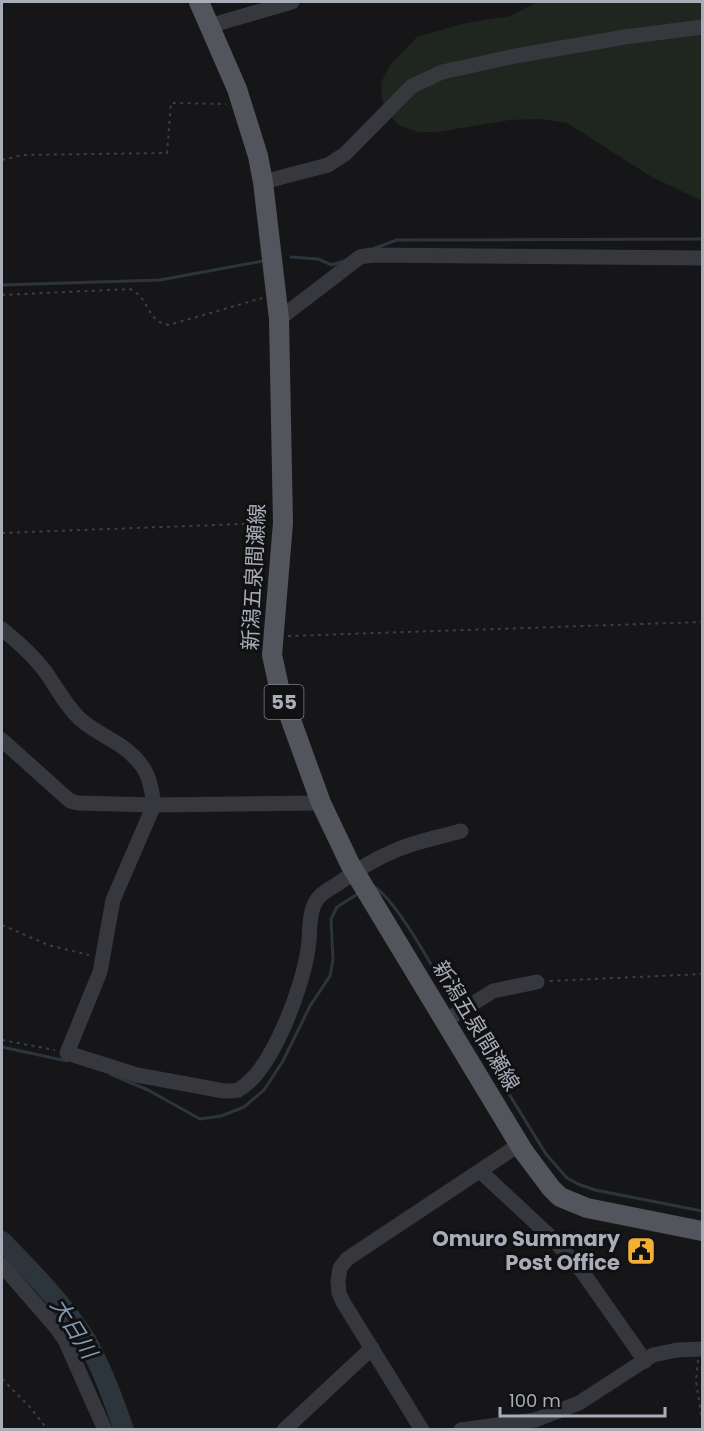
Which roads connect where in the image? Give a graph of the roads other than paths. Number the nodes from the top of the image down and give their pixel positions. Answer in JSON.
{"nodes":[{"id":1,"x":199,"y":2,"type":"edge"},
{"id":2,"x":292,"y":2,"type":"edge"},
{"id":3,"x":209,"y":26,"type":"junction"},
{"id":4,"x":702,"y":27,"type":"edge"},
{"id":5,"x":263,"y":182,"type":"junction"},
{"id":6,"x":702,"y":258,"type":"edge"},
{"id":7,"x":279,"y":319,"type":"junction"},
{"id":8,"x":2,"y":629,"type":"edge"},
{"id":9,"x":2,"y":740,"type":"edge"},
{"id":10,"x":321,"y":803,"type":"junction"},
{"id":11,"x":154,"y":805,"type":"junction"},
{"id":12,"x":461,"y":831,"type":"dead end"},
{"id":13,"x":354,"y":872,"type":"junction"},
{"id":14,"x":537,"y":982,"type":"road end"},
{"id":15,"x":445,"y":1022,"type":"junction"},
{"id":16,"x":520,"y":1144,"type":"junction"},
{"id":17,"x":480,"y":1171,"type":"junction"},
{"id":18,"x":702,"y":1231,"type":"edge"},
{"id":19,"x":2,"y":1265,"type":"edge"},
{"id":20,"x":372,"y":1348,"type":"junction"},
{"id":21,"x":701,"y":1349,"type":"edge"},
{"id":22,"x":645,"y":1361,"type":"junction"},
{"id":23,"x":105,"y":1430,"type":"edge"},
{"id":24,"x":284,"y":1430,"type":"edge"},
{"id":25,"x":422,"y":1430,"type":"edge"},
{"id":26,"x":461,"y":1430,"type":"edge"}],
"edges":[{"from":1,"to":3,"type":"main road","name":"新潟五泉間瀬線","number":"55"},
{"from":2,"to":3,"type":"street"},
{"from":3,"to":5,"type":"main road","name":"新潟五泉間瀬線","number":"55"},
{"from":4,"to":5,"type":"street"},
{"from":5,"to":7,"type":"main road","name":"新潟五泉間瀬線","number":"55"},
{"from":6,"to":7,"type":"street"},
{"from":7,"to":10,"type":"main road","name":"新潟五泉間瀬線","number":"55"},
{"from":8,"to":11,"type":"street"},
{"from":9,"to":11,"type":"street"},
{"from":10,"to":11,"type":"street"},
{"from":10,"to":13,"type":"main road","name":"新潟五泉間瀬線","number":"55"},
{"from":11,"to":13,"type":"street"},
{"from":12,"to":13,"type":"street"},
{"from":13,"to":15,"type":"main road","name":"新潟五泉間瀬線","number":"55"},
{"from":14,"to":15,"type":"street"},
{"from":15,"to":16,"type":"main road","name":"新潟五泉間瀬線","number":"55"},
{"from":16,"to":17,"type":"street"},
{"from":16,"to":18,"type":"main road","name":"新潟五泉間瀬線","number":"55"},
{"from":17,"to":20,"type":"street"},
{"from":17,"to":22,"type":"street"},
{"from":19,"to":23,"type":"street"},
{"from":20,"to":24,"type":"street"},
{"from":20,"to":25,"type":"street"},
{"from":21,"to":22,"type":"street"},
{"from":22,"to":26,"type":"street"}]}
